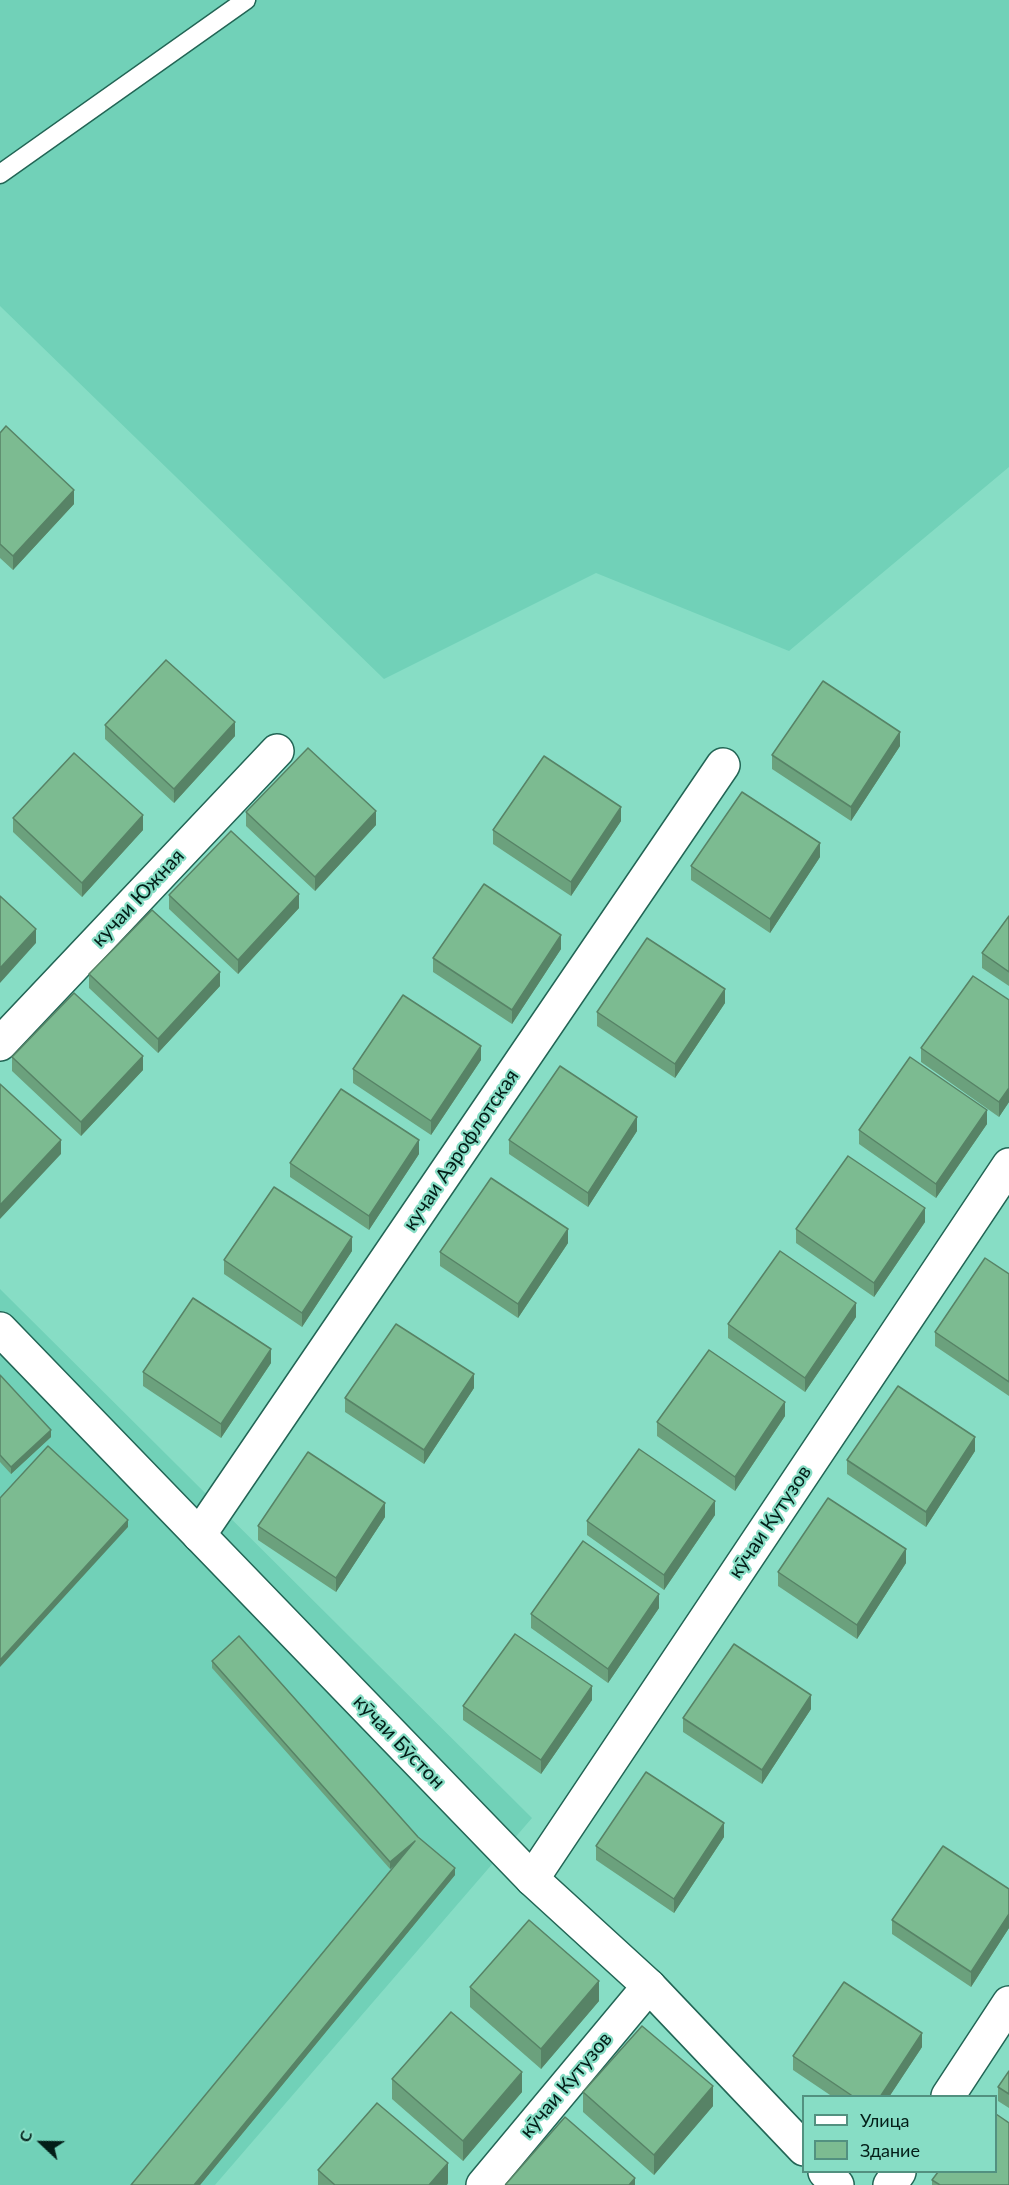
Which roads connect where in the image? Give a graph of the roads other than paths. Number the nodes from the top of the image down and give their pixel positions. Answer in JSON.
{"nodes":[{"id":1,"x":246,"y":0,"type":"edge"},
{"id":2,"x":0,"y":174,"type":"edge"},
{"id":3,"x":277,"y":752,"type":"dead end"},
{"id":4,"x":723,"y":765,"type":"dead end"},
{"id":5,"x":0,"y":1044,"type":"edge"},
{"id":6,"x":1009,"y":1165,"type":"edge"},
{"id":7,"x":0,"y":1329,"type":"edge"},
{"id":8,"x":199,"y":1535,"type":"junction"},
{"id":9,"x":532,"y":1879,"type":"junction"},
{"id":10,"x":649,"y":1986,"type":"junction"},
{"id":11,"x":1009,"y":2003,"type":"edge"},
{"id":12,"x":949,"y":2095,"type":"edge"},
{"id":13,"x":802,"y":2147,"type":"edge"},
{"id":14,"x":826,"y":2173,"type":"edge"},
{"id":15,"x":483,"y":2185,"type":"edge"},
{"id":16,"x":837,"y":2185,"type":"edge"}],
"edges":[{"from":1,"to":2,"type":"lane"},
{"from":3,"to":5,"type":"street","name":"кучаи Южная"},
{"from":4,"to":8,"type":"street","name":"кучаи Аэрофлотская"},
{"from":6,"to":9,"type":"street","name":"кӯчаи Кутузов"},
{"from":7,"to":8,"type":"street","name":"кӯчаи Бӯстон"},
{"from":8,"to":9,"type":"street","name":"кӯчаи Бӯстон"},
{"from":9,"to":10,"type":"street","name":"кӯчаи Бӯстон"},
{"from":10,"to":13,"type":"street","name":"кӯчаи Бӯстон"},
{"from":10,"to":15,"type":"street","name":"кӯчаи Кутузов"},
{"from":11,"to":12,"type":"street"},
{"from":14,"to":16,"type":"street"}]}
